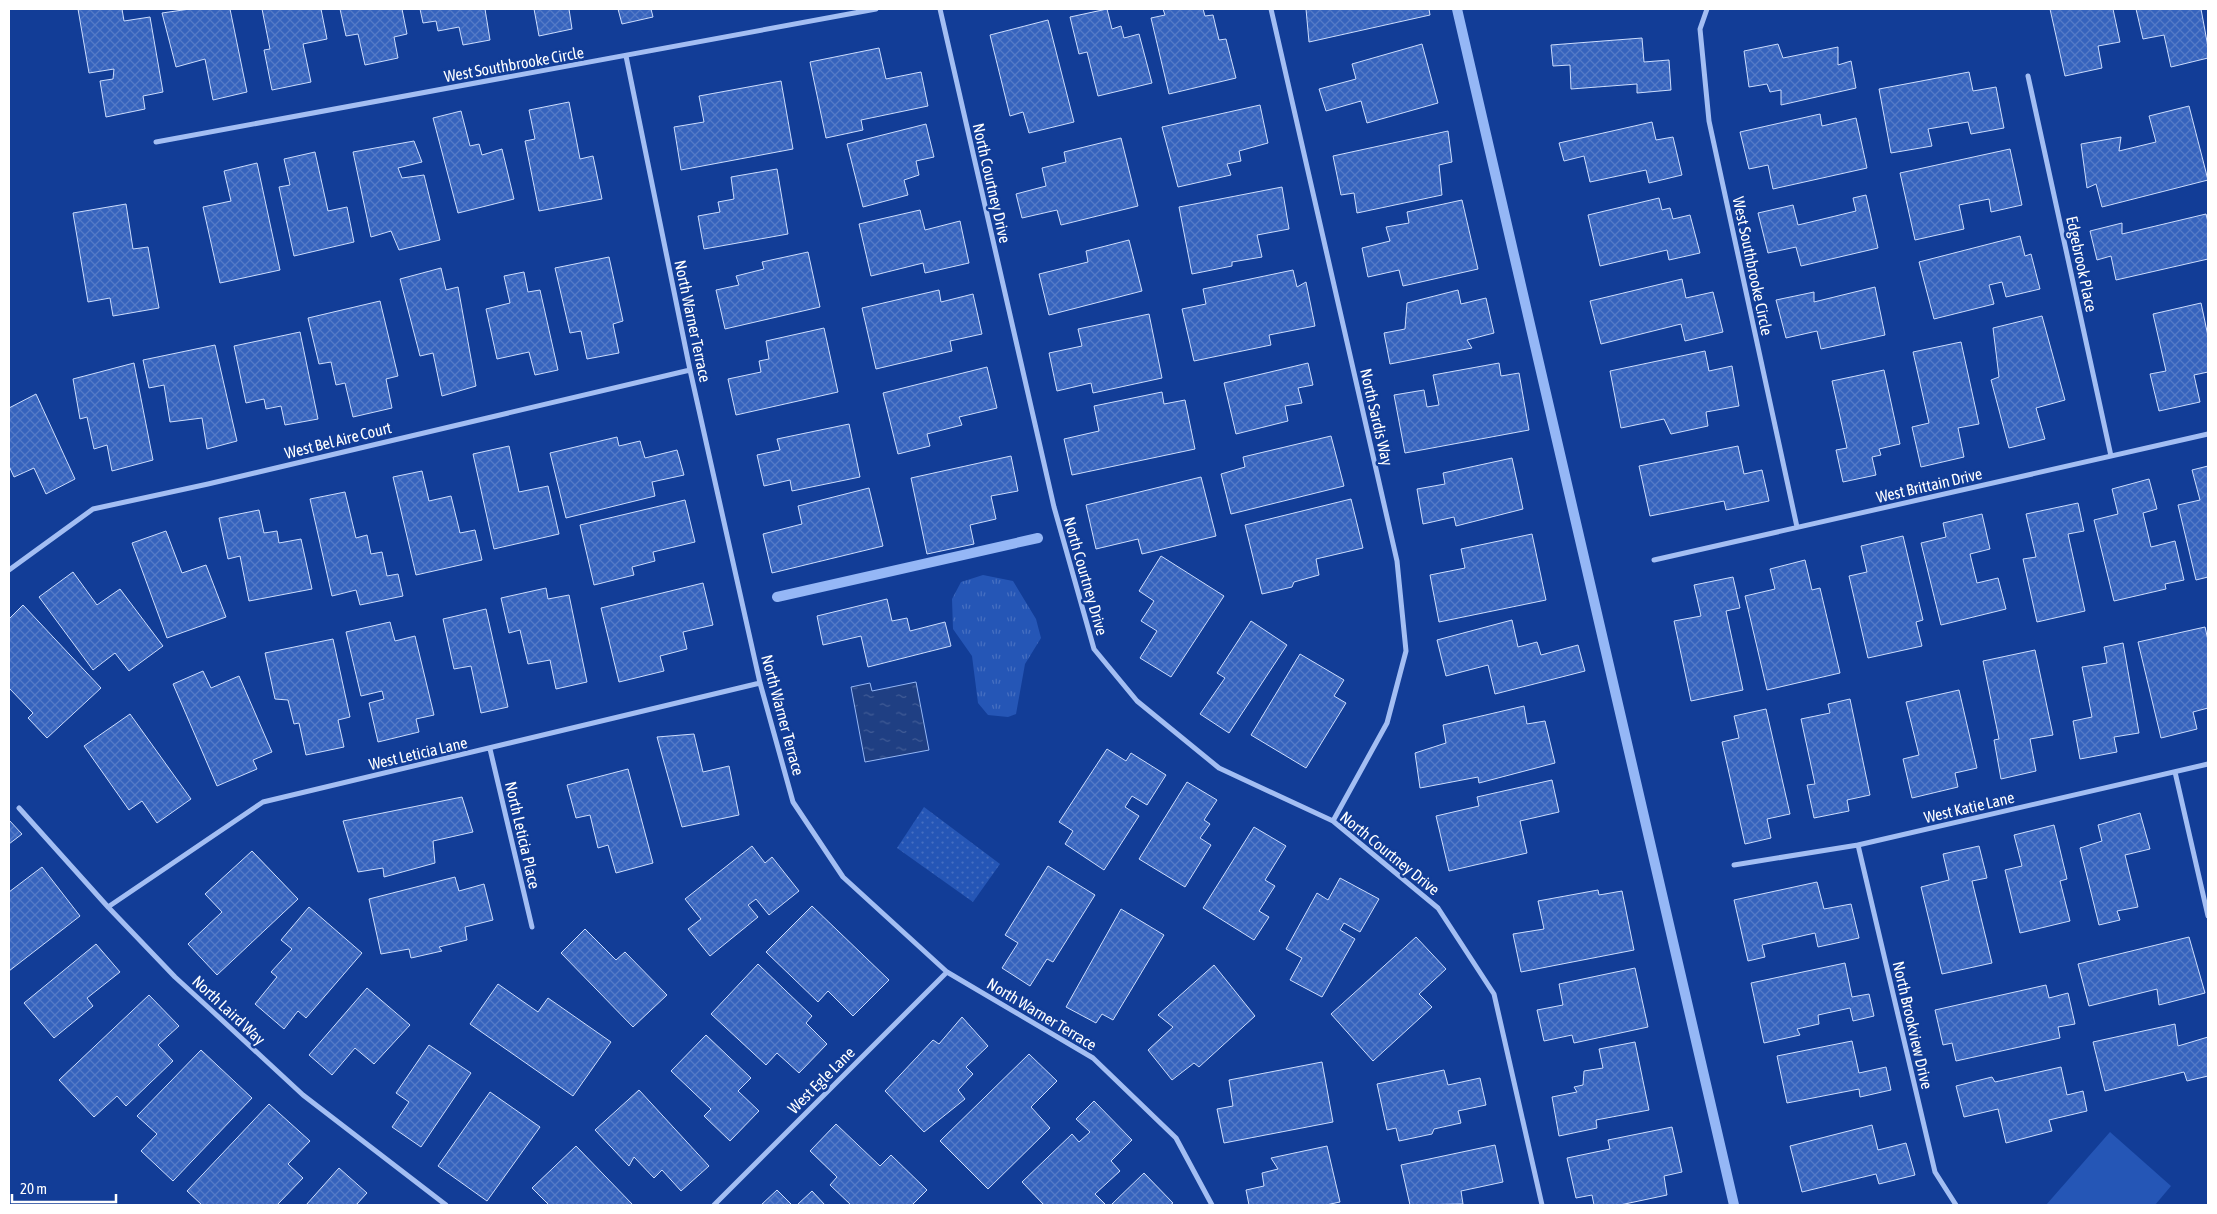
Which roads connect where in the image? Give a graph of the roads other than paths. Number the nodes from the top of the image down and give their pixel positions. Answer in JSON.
{"nodes":[{"id":1,"x":876,"y":9,"type":"edge"},
{"id":2,"x":940,"y":9,"type":"edge"},
{"id":3,"x":1271,"y":9,"type":"edge"},
{"id":4,"x":1707,"y":9,"type":"edge"},
{"id":5,"x":626,"y":56,"type":"junction"},
{"id":6,"x":2028,"y":76,"type":"dead end"},
{"id":7,"x":156,"y":142,"type":"dead end"},
{"id":8,"x":690,"y":370,"type":"junction"},
{"id":9,"x":2208,"y":434,"type":"edge"},
{"id":10,"x":2111,"y":456,"type":"junction"},
{"id":11,"x":1796,"y":528,"type":"junction"},
{"id":12,"x":1654,"y":560,"type":"dead end"},
{"id":13,"x":9,"y":570,"type":"edge"},
{"id":14,"x":760,"y":683,"type":"junction"},
{"id":15,"x":490,"y":749,"type":"junction"},
{"id":16,"x":2208,"y":764,"type":"edge"},
{"id":17,"x":2175,"y":772,"type":"junction"},
{"id":18,"x":19,"y":808,"type":"dead end"},
{"id":19,"x":1334,"y":821,"type":"junction"},
{"id":20,"x":1858,"y":845,"type":"junction"},
{"id":21,"x":1734,"y":865,"type":"dead end"},
{"id":22,"x":108,"y":907,"type":"junction"},
{"id":23,"x":2208,"y":916,"type":"edge"},
{"id":24,"x":532,"y":927,"type":"dead end"},
{"id":25,"x":947,"y":972,"type":"junction"},
{"id":26,"x":446,"y":1205,"type":"edge"},
{"id":27,"x":714,"y":1205,"type":"edge"},
{"id":28,"x":1212,"y":1205,"type":"edge"},
{"id":29,"x":1542,"y":1205,"type":"edge"},
{"id":30,"x":1956,"y":1205,"type":"edge"}],
"edges":[{"from":1,"to":5,"type":"street","name":"West Southbrooke Circle"},
{"from":2,"to":19,"type":"street","name":"North Courtney Drive"},
{"from":3,"to":19,"type":"street","name":"North Sardis Way"},
{"from":4,"to":11,"type":"street","name":"West Southbrooke Circle"},
{"from":5,"to":7,"type":"street","name":"West Southbrooke Circle"},
{"from":5,"to":8,"type":"street","name":"North Warner Terrace"},
{"from":6,"to":10,"type":"street","name":"Edgebrook Place"},
{"from":8,"to":13,"type":"street","name":"West Bel Aire Court"},
{"from":8,"to":14,"type":"street","name":"North Warner Terrace"},
{"from":9,"to":10,"type":"street","name":"West Brittain Drive"},
{"from":10,"to":11,"type":"street","name":"West Brittain Drive"},
{"from":11,"to":12,"type":"street","name":"West Brittain Drive"},
{"from":14,"to":15,"type":"street","name":"West Leticia Lane"},
{"from":14,"to":25,"type":"street","name":"North Warner Terrace"},
{"from":15,"to":22,"type":"street","name":"West Leticia Lane"},
{"from":15,"to":24,"type":"street","name":"North Leticia Place"},
{"from":16,"to":17,"type":"street","name":"West Katie Lane"},
{"from":17,"to":20,"type":"street","name":"West Katie Lane"},
{"from":17,"to":23,"type":"street"},
{"from":18,"to":22,"type":"street","name":"North Laird Way"},
{"from":19,"to":29,"type":"street","name":"North Courtney Drive"},
{"from":20,"to":21,"type":"street","name":"West Katie Lane"},
{"from":20,"to":30,"type":"street","name":"North Brookview Drive"},
{"from":22,"to":26,"type":"street","name":"North Laird Way"},
{"from":25,"to":27,"type":"street","name":"West Egle Lane"},
{"from":25,"to":28,"type":"street","name":"North Warner Terrace"}]}
